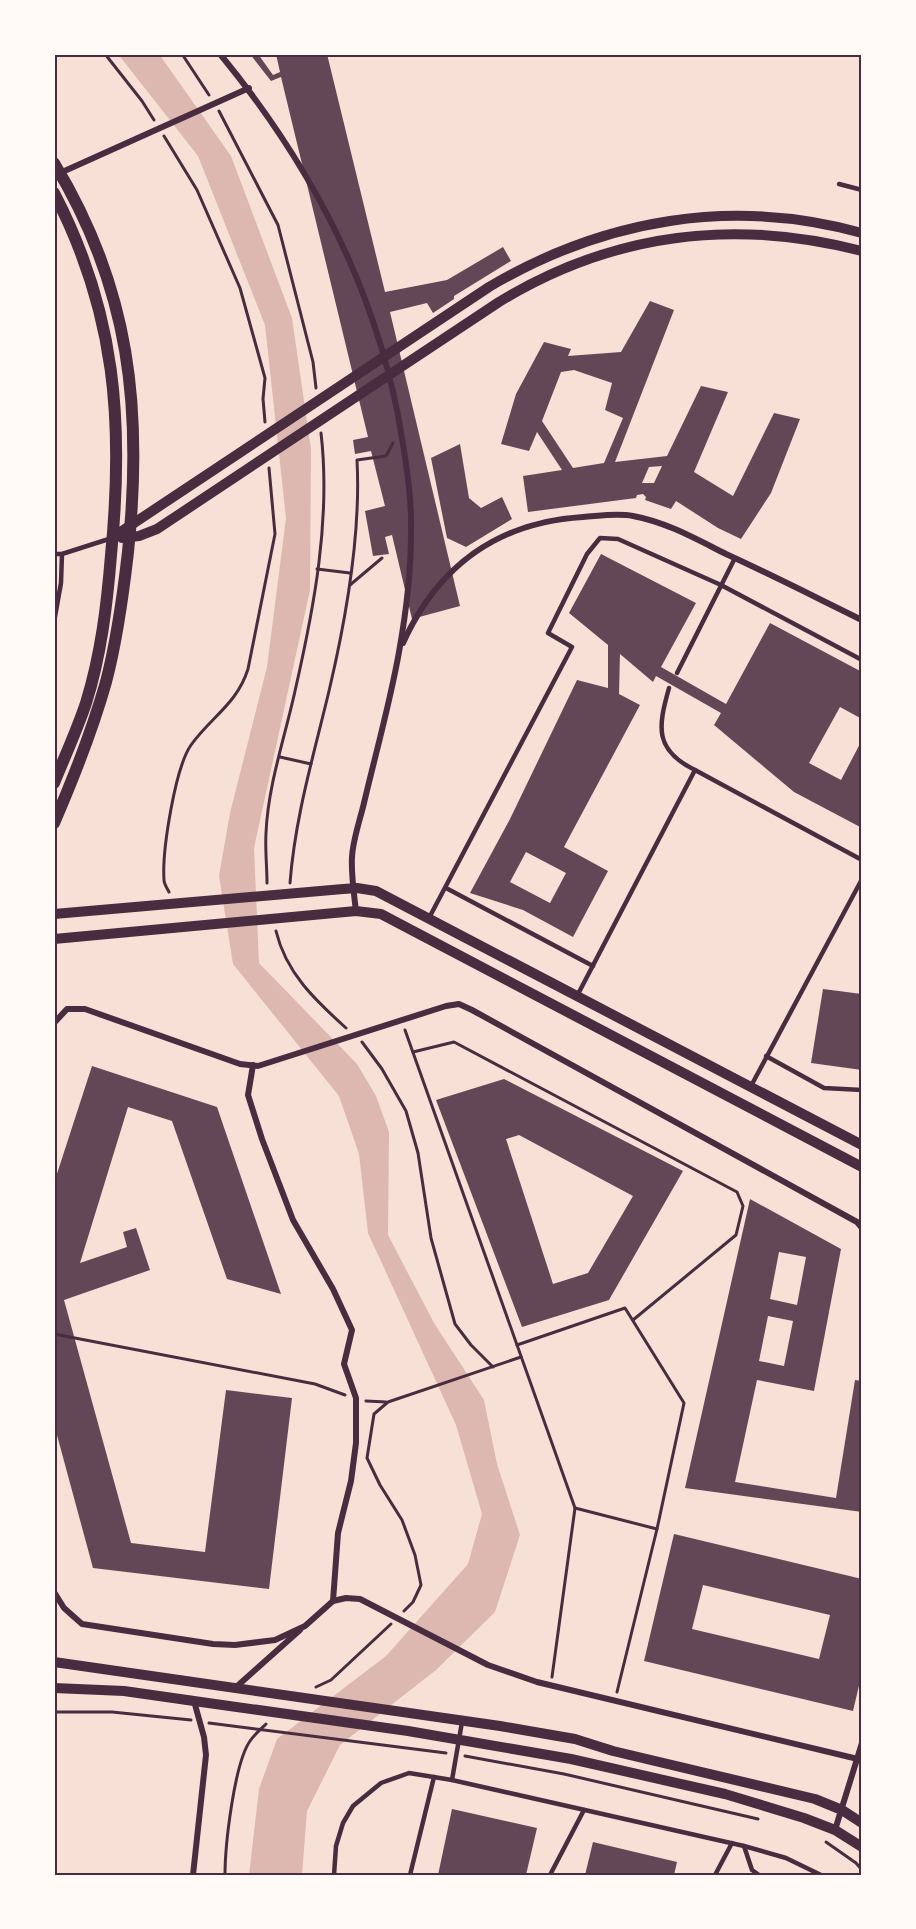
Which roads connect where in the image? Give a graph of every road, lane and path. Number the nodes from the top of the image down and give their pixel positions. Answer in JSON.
{"nodes":[{"id":1,"x":220,"y":54,"type":"edge"},
{"id":2,"x":249,"y":88,"type":"junction"},
{"id":3,"x":57,"y":168,"type":"edge"},
{"id":4,"x":839,"y":184,"type":"dead end"},
{"id":5,"x":862,"y":190,"type":"edge"},
{"id":6,"x":54,"y":193,"type":"edge"},
{"id":7,"x":862,"y":233,"type":"edge"},
{"id":8,"x":862,"y":251,"type":"edge"},
{"id":9,"x":384,"y":356,"type":"junction"},
{"id":10,"x":389,"y":375,"type":"junction"},
{"id":11,"x":400,"y":428,"type":"junction"},
{"id":12,"x":130,"y":532,"type":"junction"},
{"id":13,"x":113,"y":537,"type":"junction"},
{"id":14,"x":54,"y":554,"type":"edge"},
{"id":15,"x":62,"y":554,"type":"junction"},
{"id":16,"x":382,"y":558,"type":"dead end"},
{"id":17,"x":735,"y":558,"type":"junction"},
{"id":18,"x":317,"y":569,"type":"dead end"},
{"id":19,"x":350,"y":573,"type":"junction"},
{"id":20,"x":721,"y":585,"type":"junction"},
{"id":21,"x":348,"y":586,"type":"junction"},
{"id":22,"x":862,"y":620,"type":"edge"},
{"id":23,"x":54,"y":622,"type":"edge"},
{"id":24,"x":400,"y":649,"type":"junction"},
{"id":25,"x":862,"y":660,"type":"edge"},
{"id":26,"x":676,"y":673,"type":"dead end"},
{"id":27,"x":669,"y":688,"type":"dead end"},
{"id":28,"x":280,"y":756,"type":"dead end"},
{"id":29,"x":311,"y":764,"type":"junction"},
{"id":30,"x":695,"y":770,"type":"junction"},
{"id":31,"x":54,"y":783,"type":"edge"},
{"id":32,"x":54,"y":823,"type":"edge"},
{"id":33,"x":862,"y":860,"type":"edge"},
{"id":34,"x":291,"y":873,"type":"dead end"},
{"id":35,"x":862,"y":879,"type":"edge"},
{"id":36,"x":354,"y":888,"type":"junction"},
{"id":37,"x":446,"y":888,"type":"junction"},
{"id":38,"x":855,"y":892,"type":"junction"},
{"id":39,"x":862,"y":895,"type":"edge"},
{"id":40,"x":356,"y":911,"type":"junction"},
{"id":41,"x":54,"y":914,"type":"edge"},
{"id":42,"x":429,"y":918,"type":"junction"},
{"id":43,"x":276,"y":930,"type":"dead end"},
{"id":44,"x":54,"y":939,"type":"edge"},
{"id":45,"x":593,"y":966,"type":"junction"},
{"id":46,"x":577,"y":996,"type":"junction"},
{"id":47,"x":401,"y":1020,"type":"junction"},
{"id":48,"x":54,"y":1023,"type":"edge"},
{"id":49,"x":352,"y":1033,"type":"dead end"},
{"id":50,"x":360,"y":1040,"type":"dead end"},
{"id":51,"x":412,"y":1052,"type":"junction"},
{"id":52,"x":766,"y":1056,"type":"junction"},
{"id":53,"x":256,"y":1066,"type":"junction"},
{"id":54,"x":750,"y":1087,"type":"junction"},
{"id":55,"x":862,"y":1090,"type":"edge"},
{"id":56,"x":862,"y":1145,"type":"edge"},
{"id":57,"x":862,"y":1167,"type":"edge"},
{"id":58,"x":862,"y":1228,"type":"edge"},
{"id":59,"x":633,"y":1320,"type":"junction"},
{"id":60,"x":54,"y":1334,"type":"edge"},
{"id":61,"x":517,"y":1345,"type":"junction"},
{"id":62,"x":521,"y":1357,"type":"junction"},
{"id":63,"x":494,"y":1367,"type":"junction"},
{"id":64,"x":356,"y":1398,"type":"junction"},
{"id":65,"x":388,"y":1402,"type":"junction"},
{"id":66,"x":575,"y":1508,"type":"junction"},
{"id":67,"x":657,"y":1529,"type":"junction"},
{"id":68,"x":54,"y":1592,"type":"edge"},
{"id":69,"x":333,"y":1601,"type":"junction"},
{"id":70,"x":404,"y":1612,"type":"dead end"},
{"id":71,"x":396,"y":1620,"type":"dead end"},
{"id":72,"x":305,"y":1626,"type":"junction"},
{"id":73,"x":54,"y":1662,"type":"edge"},
{"id":74,"x":550,"y":1684,"type":"junction"},
{"id":75,"x":54,"y":1688,"type":"edge"},
{"id":76,"x":238,"y":1689,"type":"junction"},
{"id":77,"x":312,"y":1690,"type":"dead end"},
{"id":78,"x":194,"y":1701,"type":"junction"},
{"id":79,"x":615,"y":1701,"type":"junction"},
{"id":80,"x":54,"y":1712,"type":"edge"},
{"id":81,"x":270,"y":1719,"type":"dead end"},
{"id":82,"x":188,"y":1720,"type":"dead end"},
{"id":83,"x":205,"y":1722,"type":"dead end"},
{"id":84,"x":462,"y":1722,"type":"junction"},
{"id":85,"x":459,"y":1739,"type":"junction"},
{"id":86,"x":862,"y":1743,"type":"edge"},
{"id":87,"x":451,"y":1754,"type":"dead end"},
{"id":88,"x":465,"y":1756,"type":"dead end"},
{"id":89,"x":860,"y":1760,"type":"edge"},
{"id":90,"x":434,"y":1777,"type":"junction"},
{"id":91,"x":452,"y":1780,"type":"junction"},
{"id":92,"x":584,"y":1810,"type":"junction"},
{"id":93,"x":842,"y":1810,"type":"junction"},
{"id":94,"x":759,"y":1819,"type":"dead end"},
{"id":95,"x":862,"y":1823,"type":"edge"},
{"id":96,"x":835,"y":1830,"type":"junction"},
{"id":97,"x":817,"y":1838,"type":"dead end"},
{"id":98,"x":732,"y":1843,"type":"junction"},
{"id":99,"x":744,"y":1846,"type":"junction"},
{"id":100,"x":862,"y":1847,"type":"edge"},
{"id":101,"x":862,"y":1870,"type":"edge"},
{"id":102,"x":193,"y":1875,"type":"edge"},
{"id":103,"x":225,"y":1875,"type":"edge"},
{"id":104,"x":334,"y":1875,"type":"edge"},
{"id":105,"x":410,"y":1875,"type":"edge"},
{"id":106,"x":550,"y":1875,"type":"edge"},
{"id":107,"x":715,"y":1875,"type":"edge"},
{"id":108,"x":759,"y":1875,"type":"edge"},
{"id":109,"x":821,"y":1875,"type":"edge"}],
"edges":[{"from":1,"to":2,"type":"street"},
{"from":2,"to":3,"type":"street"},
{"from":2,"to":9,"type":"street"},
{"from":3,"to":12,"type":"main road"},
{"from":4,"to":5,"type":"lane"},
{"from":6,"to":13,"type":"main road"},
{"from":7,"to":9,"type":"street"},
{"from":8,"to":10,"type":"street"},
{"from":9,"to":10,"type":"street"},
{"from":9,"to":12,"type":"street"},
{"from":10,"to":11,"type":"street"},
{"from":10,"to":12,"type":"street"},
{"from":11,"to":19,"type":"path"},
{"from":11,"to":24,"type":"street"},
{"from":12,"to":13,"type":"street"},
{"from":12,"to":32,"type":"main road"},
{"from":13,"to":15,"type":"lane"},
{"from":13,"to":31,"type":"main road"},
{"from":14,"to":15,"type":"lane"},
{"from":15,"to":23,"type":"lane"},
{"from":16,"to":21,"type":"path"},
{"from":17,"to":20,"type":"lane"},
{"from":17,"to":22,"type":"street"},
{"from":17,"to":24,"type":"street"},
{"from":18,"to":19,"type":"path"},
{"from":19,"to":21,"type":"path"},
{"from":20,"to":25,"type":"lane"},
{"from":20,"to":26,"type":"lane"},
{"from":20,"to":37,"type":"lane"},
{"from":21,"to":29,"type":"path"},
{"from":24,"to":36,"type":"street"},
{"from":27,"to":30,"type":"lane"},
{"from":28,"to":29,"type":"path"},
{"from":29,"to":34,"type":"path"},
{"from":30,"to":33,"type":"lane"},
{"from":30,"to":45,"type":"lane"},
{"from":35,"to":38,"type":"lane"},
{"from":36,"to":40,"type":"street"},
{"from":36,"to":41,"type":"street"},
{"from":36,"to":42,"type":"street"},
{"from":37,"to":42,"type":"lane"},
{"from":37,"to":45,"type":"lane"},
{"from":38,"to":39,"type":"lane"},
{"from":38,"to":52,"type":"lane"},
{"from":40,"to":44,"type":"street"},
{"from":40,"to":57,"type":"street"},
{"from":42,"to":46,"type":"street"},
{"from":43,"to":49,"type":"path"},
{"from":45,"to":46,"type":"lane"},
{"from":46,"to":54,"type":"street"},
{"from":47,"to":51,"type":"path"},
{"from":47,"to":53,"type":"street"},
{"from":47,"to":58,"type":"street"},
{"from":48,"to":53,"type":"street"},
{"from":50,"to":63,"type":"path"},
{"from":51,"to":59,"type":"path"},
{"from":51,"to":61,"type":"path"},
{"from":52,"to":54,"type":"lane"},
{"from":52,"to":55,"type":"lane"},
{"from":53,"to":64,"type":"street"},
{"from":54,"to":56,"type":"street"},
{"from":59,"to":61,"type":"path"},
{"from":59,"to":67,"type":"path"},
{"from":60,"to":64,"type":"path"},
{"from":61,"to":62,"type":"path"},
{"from":62,"to":63,"type":"path"},
{"from":62,"to":66,"type":"path"},
{"from":63,"to":65,"type":"path"},
{"from":64,"to":65,"type":"path"},
{"from":64,"to":69,"type":"street"},
{"from":65,"to":70,"type":"path"},
{"from":66,"to":67,"type":"path"},
{"from":66,"to":74,"type":"path"},
{"from":67,"to":79,"type":"path"},
{"from":68,"to":72,"type":"street"},
{"from":69,"to":72,"type":"street"},
{"from":69,"to":74,"type":"street"},
{"from":71,"to":77,"type":"path"},
{"from":72,"to":76,"type":"street"},
{"from":73,"to":76,"type":"street"},
{"from":74,"to":79,"type":"street"},
{"from":75,"to":78,"type":"street"},
{"from":76,"to":84,"type":"street"},
{"from":78,"to":85,"type":"street"},
{"from":78,"to":102,"type":"street"},
{"from":79,"to":89,"type":"street"},
{"from":80,"to":82,"type":"path"},
{"from":81,"to":103,"type":"path"},
{"from":83,"to":87,"type":"path"},
{"from":84,"to":85,"type":"lane"},
{"from":84,"to":93,"type":"street"},
{"from":85,"to":91,"type":"lane"},
{"from":85,"to":96,"type":"street"},
{"from":86,"to":89,"type":"street"},
{"from":88,"to":94,"type":"path"},
{"from":89,"to":93,"type":"street"},
{"from":90,"to":91,"type":"lane"},
{"from":90,"to":104,"type":"lane"},
{"from":90,"to":105,"type":"lane"},
{"from":91,"to":92,"type":"lane"},
{"from":92,"to":98,"type":"lane"},
{"from":92,"to":106,"type":"lane"},
{"from":93,"to":95,"type":"street"},
{"from":93,"to":96,"type":"street"},
{"from":96,"to":100,"type":"street"},
{"from":97,"to":101,"type":"path"},
{"from":98,"to":99,"type":"lane"},
{"from":98,"to":107,"type":"lane"},
{"from":99,"to":108,"type":"lane"},
{"from":99,"to":109,"type":"lane"}]}
